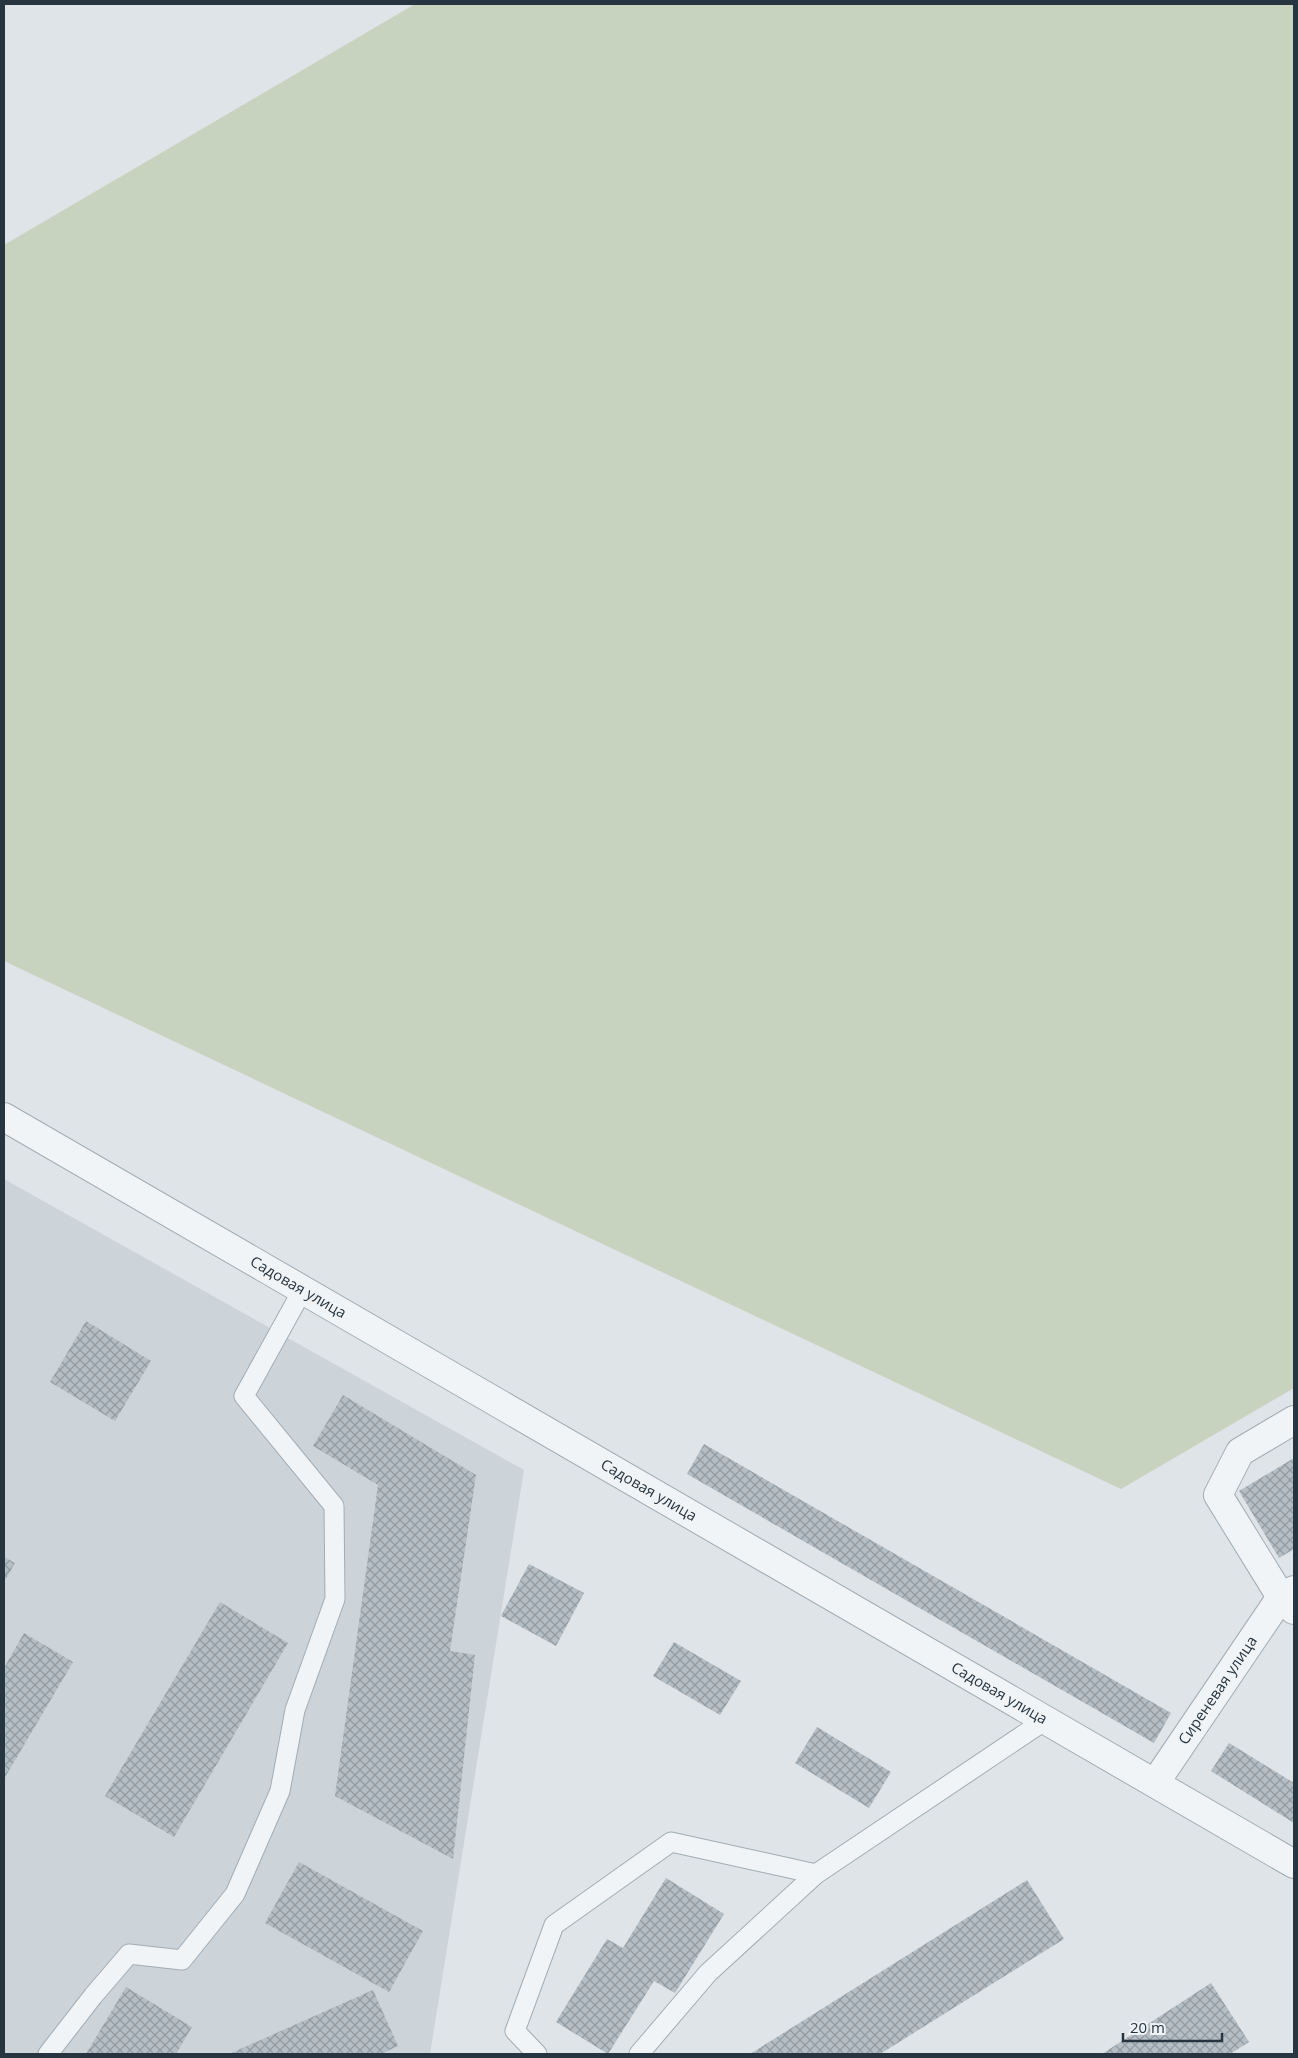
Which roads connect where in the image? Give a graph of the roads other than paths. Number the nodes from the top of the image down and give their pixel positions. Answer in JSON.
{"nodes":[{"id":1,"x":4,"y":1118,"type":"edge"},
{"id":2,"x":302,"y":1290,"type":"junction"},
{"id":3,"x":1294,"y":1420,"type":"edge"},
{"id":4,"x":1290,"y":1599,"type":"edge"},
{"id":5,"x":1044,"y":1720,"type":"junction"},
{"id":6,"x":1155,"y":1783,"type":"junction"},
{"id":7,"x":1294,"y":1864,"type":"edge"},
{"id":8,"x":816,"y":1874,"type":"junction"},
{"id":9,"x":48,"y":2054,"type":"edge"},
{"id":10,"x":536,"y":2054,"type":"edge"},
{"id":11,"x":639,"y":2054,"type":"edge"}],
"edges":[{"from":1,"to":2,"type":"street","name":"Садовая улица"},
{"from":2,"to":5,"type":"street","name":"Садовая улица"},
{"from":2,"to":9,"type":"lane"},
{"from":3,"to":4,"type":"street","name":"Сиреневая улица"},
{"from":4,"to":6,"type":"street","name":"Сиреневая улица"},
{"from":5,"to":6,"type":"street","name":"Садовая улица"},
{"from":5,"to":8,"type":"lane"},
{"from":6,"to":7,"type":"street","name":"Садовая улица"},
{"from":8,"to":10,"type":"lane"},
{"from":8,"to":11,"type":"lane"}]}
